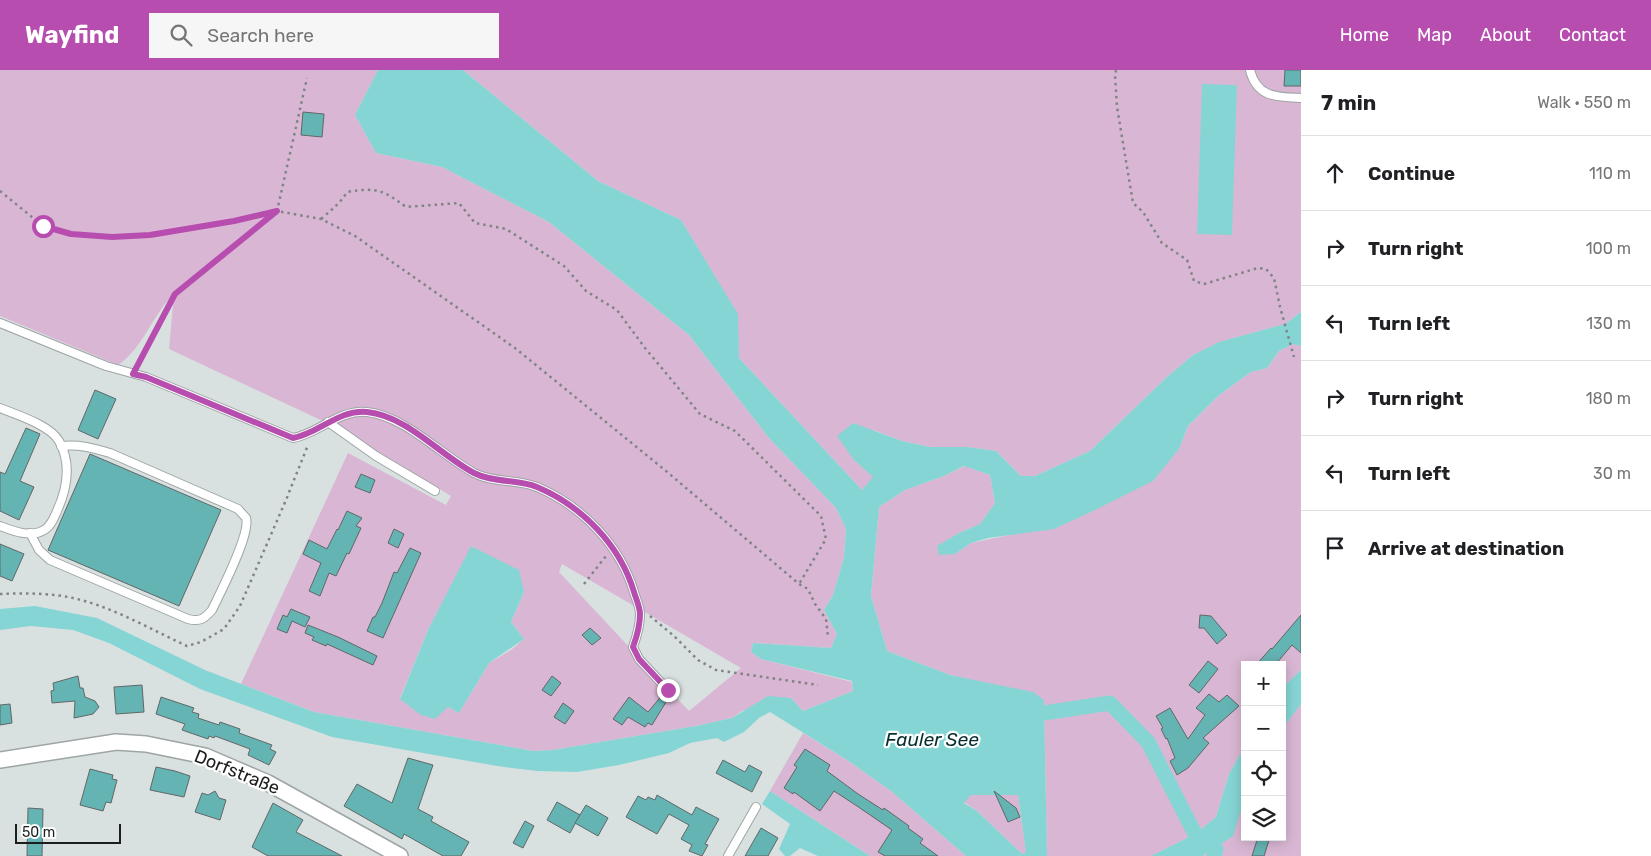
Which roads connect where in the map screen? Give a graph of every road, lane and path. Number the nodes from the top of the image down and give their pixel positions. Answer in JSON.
{"nodes":[{"id":1,"x":1116,"y":70,"type":"edge"},
{"id":2,"x":1250,"y":70,"type":"edge"},
{"id":3,"x":308,"y":78,"type":"dead end"},
{"id":4,"x":1301,"y":98,"type":"edge"},
{"id":5,"x":0,"y":191,"type":"edge"},
{"id":6,"x":277,"y":211,"type":"junction"},
{"id":7,"x":321,"y":219,"type":"junction"},
{"id":8,"x":0,"y":323,"type":"edge"},
{"id":9,"x":1294,"y":358,"type":"dead end"},
{"id":10,"x":133,"y":374,"type":"junction"},
{"id":11,"x":0,"y":408,"type":"edge"},
{"id":12,"x":328,"y":422,"type":"junction"},
{"id":13,"x":312,"y":432,"type":"junction"},
{"id":14,"x":61,"y":446,"type":"junction"},
{"id":15,"x":435,"y":491,"type":"dead end"},
{"id":16,"x":0,"y":526,"type":"edge"},
{"id":17,"x":30,"y":533,"type":"junction"},
{"id":18,"x":612,"y":546,"type":"junction"},
{"id":19,"x":584,"y":584,"type":"dead end"},
{"id":20,"x":799,"y":584,"type":"junction"},
{"id":21,"x":0,"y":594,"type":"edge"},
{"id":22,"x":639,"y":608,"type":"junction"},
{"id":23,"x":828,"y":637,"type":"dead end"},
{"id":24,"x":818,"y":685,"type":"dead end"},
{"id":25,"x":668,"y":690,"type":"dead end"},
{"id":26,"x":0,"y":760,"type":"edge"},
{"id":27,"x":756,"y":807,"type":"dead end"},
{"id":28,"x":400,"y":856,"type":"edge"},
{"id":29,"x":728,"y":856,"type":"edge"}],
"edges":[{"from":1,"to":9,"type":"path"},
{"from":2,"to":4,"type":"lane"},
{"from":3,"to":6,"type":"path"},
{"from":5,"to":6,"type":"path"},
{"from":6,"to":7,"type":"path"},
{"from":6,"to":10,"type":"path"},
{"from":7,"to":20,"type":"path"},
{"from":7,"to":20,"type":"path"},
{"from":8,"to":10,"type":"lane"},
{"from":10,"to":13,"type":"lane"},
{"from":11,"to":14,"type":"lane"},
{"from":12,"to":13,"type":"lane"},
{"from":12,"to":15,"type":"lane"},
{"from":12,"to":18,"type":"lane"},
{"from":13,"to":21,"type":"path"},
{"from":14,"to":17,"type":"lane"},
{"from":14,"to":17,"type":"lane"},
{"from":16,"to":17,"type":"lane"},
{"from":18,"to":19,"type":"path"},
{"from":18,"to":22,"type":"lane"},
{"from":20,"to":23,"type":"path"},
{"from":22,"to":24,"type":"path"},
{"from":22,"to":25,"type":"lane"},
{"from":26,"to":28,"type":"street","name":"Dorfstraße"},
{"from":27,"to":29,"type":"lane"}]}
